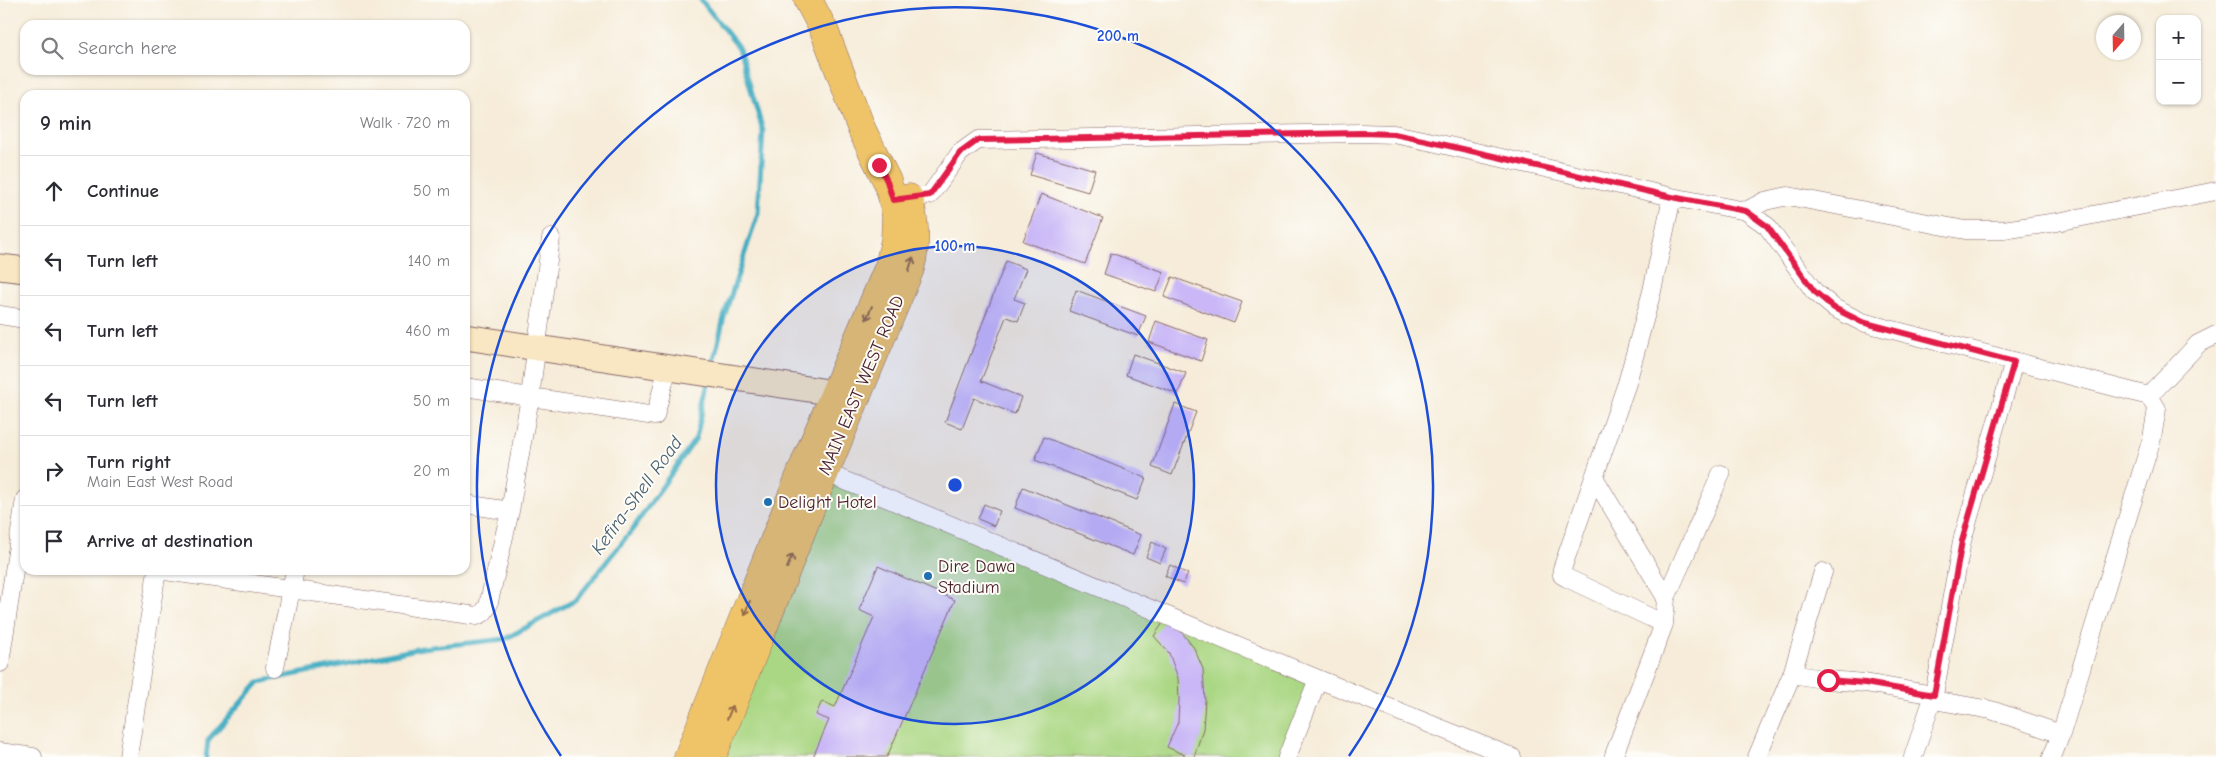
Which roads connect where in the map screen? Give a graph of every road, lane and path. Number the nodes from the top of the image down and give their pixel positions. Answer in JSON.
{"nodes":[{"id":1,"x":808,"y":0,"type":"edge"},
{"id":2,"x":2216,"y":191,"type":"edge"},
{"id":3,"x":1672,"y":197,"type":"junction"},
{"id":4,"x":901,"y":199,"type":"junction"},
{"id":5,"x":1746,"y":211,"type":"junction"},
{"id":6,"x":551,"y":238,"type":"dead end"},
{"id":7,"x":0,"y":266,"type":"edge"},
{"id":8,"x":20,"y":269,"type":"edge"},
{"id":9,"x":0,"y":315,"type":"edge"},
{"id":10,"x":20,"y":318,"type":"edge"},
{"id":11,"x":2216,"y":335,"type":"edge"},
{"id":12,"x":470,"y":338,"type":"edge"},
{"id":13,"x":537,"y":348,"type":"junction"},
{"id":14,"x":2014,"y":362,"type":"junction"},
{"id":15,"x":668,"y":367,"type":"junction"},
{"id":16,"x":470,"y":388,"type":"edge"},
{"id":17,"x":2149,"y":396,"type":"junction"},
{"id":18,"x":530,"y":397,"type":"junction"},
{"id":19,"x":845,"y":397,"type":"junction"},
{"id":20,"x":815,"y":468,"type":"junction"},
{"id":21,"x":1721,"y":474,"type":"dead end"},
{"id":22,"x":1594,"y":477,"type":"junction"},
{"id":23,"x":470,"y":505,"type":"edge"},
{"id":24,"x":510,"y":511,"type":"junction"},
{"id":25,"x":19,"y":555,"type":"edge"},
{"id":26,"x":1823,"y":572,"type":"dead end"},
{"id":27,"x":156,"y":575,"type":"edge"},
{"id":28,"x":193,"y":575,"type":"edge"},
{"id":29,"x":294,"y":575,"type":"edge"},
{"id":30,"x":0,"y":576,"type":"edge"},
{"id":31,"x":292,"y":589,"type":"junction"},
{"id":32,"x":1666,"y":598,"type":"junction"},
{"id":33,"x":1664,"y":624,"type":"junction"},
{"id":34,"x":0,"y":662,"type":"edge"},
{"id":35,"x":275,"y":668,"type":"dead end"},
{"id":36,"x":1792,"y":674,"type":"junction"},
{"id":37,"x":1318,"y":679,"type":"junction"},
{"id":38,"x":1934,"y":697,"type":"junction"},
{"id":39,"x":2061,"y":734,"type":"junction"},
{"id":40,"x":703,"y":750,"type":"edge"},
{"id":41,"x":0,"y":752,"type":"edge"},
{"id":42,"x":1610,"y":756,"type":"edge"},
{"id":43,"x":33,"y":757,"type":"edge"},
{"id":44,"x":128,"y":757,"type":"edge"},
{"id":45,"x":1287,"y":757,"type":"edge"},
{"id":46,"x":1512,"y":757,"type":"edge"},
{"id":47,"x":1757,"y":757,"type":"edge"},
{"id":48,"x":1913,"y":757,"type":"edge"},
{"id":49,"x":2052,"y":757,"type":"edge"}],
"edges":[{"from":1,"to":4,"type":"main road","name":"MAIN EAST WEST ROAD"},
{"from":2,"to":5,"type":"street"},
{"from":3,"to":4,"type":"street"},
{"from":3,"to":5,"type":"street"},
{"from":3,"to":22,"type":"street"},
{"from":4,"to":19,"type":"main road","name":"MAIN EAST WEST ROAD"},
{"from":5,"to":14,"type":"street"},
{"from":6,"to":13,"type":"street"},
{"from":7,"to":8,"type":"street"},
{"from":9,"to":10,"type":"street"},
{"from":11,"to":17,"type":"street"},
{"from":12,"to":13,"type":"street"},
{"from":13,"to":15,"type":"street"},
{"from":13,"to":18,"type":"street"},
{"from":14,"to":17,"type":"street"},
{"from":14,"to":38,"type":"street"},
{"from":15,"to":18,"type":"street"},
{"from":15,"to":19,"type":"street"},
{"from":16,"to":18,"type":"street"},
{"from":17,"to":39,"type":"street"},
{"from":18,"to":24,"type":"street"},
{"from":19,"to":20,"type":"main road","name":"MAIN EAST WEST ROAD"},
{"from":20,"to":37,"type":"street"},
{"from":20,"to":40,"type":"main road","name":"MAIN EAST WEST ROAD"},
{"from":21,"to":32,"type":"street"},
{"from":22,"to":32,"type":"street"},
{"from":22,"to":33,"type":"street"},
{"from":23,"to":24,"type":"street"},
{"from":24,"to":31,"type":"street"},
{"from":25,"to":30,"type":"street"},
{"from":25,"to":34,"type":"street"},
{"from":26,"to":36,"type":"street"},
{"from":27,"to":44,"type":"street"},
{"from":28,"to":31,"type":"street"},
{"from":29,"to":31,"type":"street"},
{"from":31,"to":35,"type":"street"},
{"from":32,"to":33,"type":"street"},
{"from":33,"to":42,"type":"street"},
{"from":36,"to":38,"type":"street"},
{"from":36,"to":47,"type":"street"},
{"from":37,"to":45,"type":"street"},
{"from":37,"to":46,"type":"street"},
{"from":38,"to":39,"type":"street"},
{"from":38,"to":48,"type":"street"},
{"from":39,"to":49,"type":"street"},
{"from":41,"to":43,"type":"street"}]}
